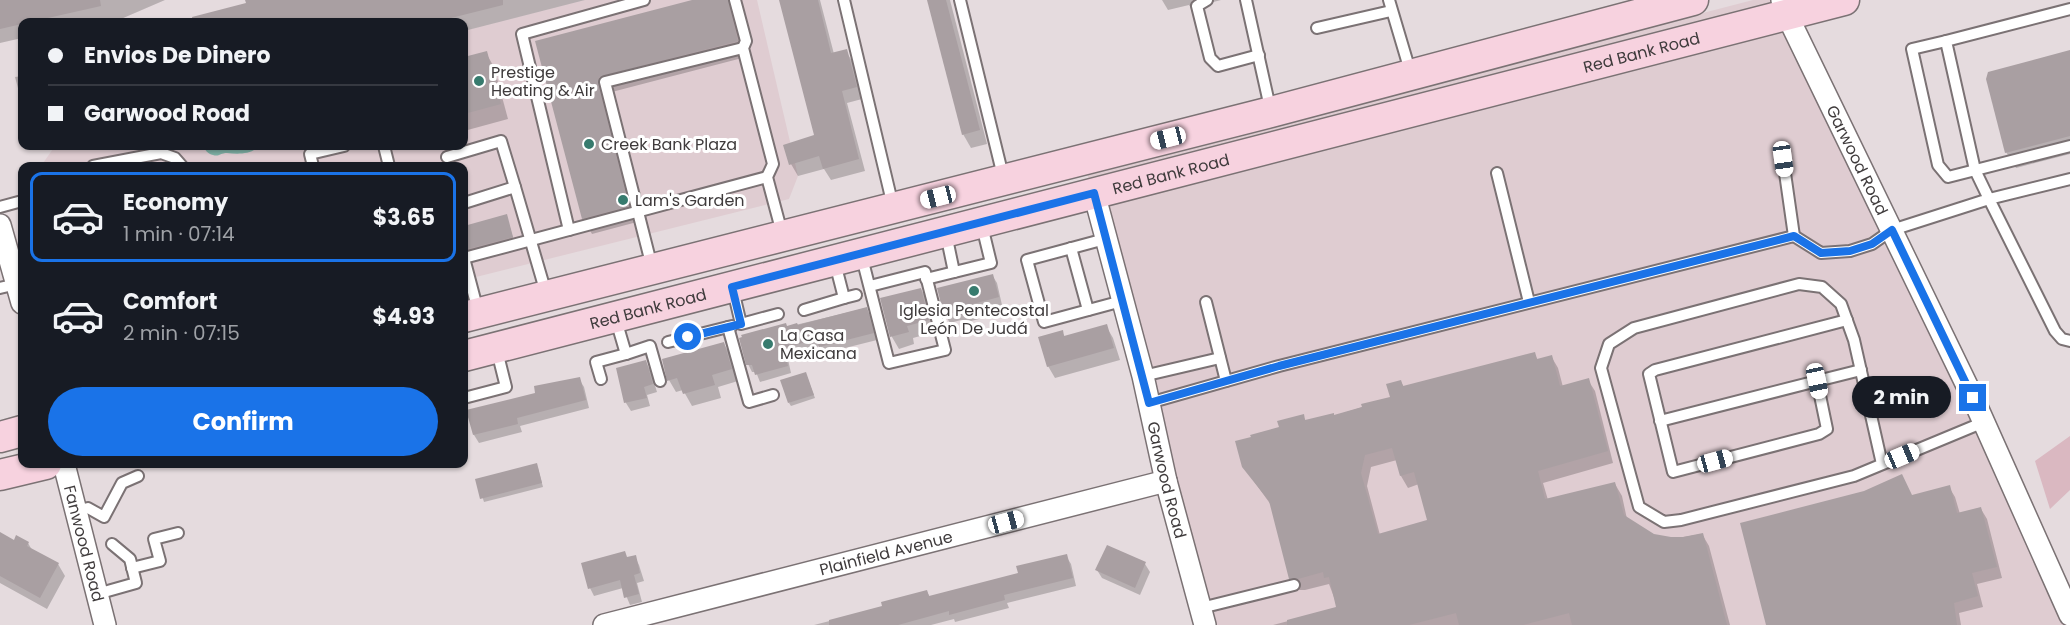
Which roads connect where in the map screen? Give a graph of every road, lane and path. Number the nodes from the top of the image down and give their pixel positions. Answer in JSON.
{"nodes":[{"id":1,"x":644,"y":0,"type":"edge"},
{"id":2,"x":735,"y":0,"type":"edge"},
{"id":3,"x":844,"y":0,"type":"edge"},
{"id":4,"x":960,"y":0,"type":"edge"},
{"id":5,"x":1207,"y":0,"type":"edge"},
{"id":6,"x":1245,"y":0,"type":"edge"},
{"id":7,"x":1693,"y":0,"type":"edge"},
{"id":8,"x":1844,"y":0,"type":"edge"},
{"id":9,"x":1390,"y":5,"type":"edge"},
{"id":10,"x":1785,"y":7,"type":"edge"},
{"id":11,"x":2070,"y":9,"type":"edge"},
{"id":12,"x":1317,"y":28,"type":"dead end"},
{"id":13,"x":1946,"y":41,"type":"junction"},
{"id":14,"x":742,"y":48,"type":"junction"},
{"id":15,"x":1259,"y":56,"type":"junction"},
{"id":16,"x":1411,"y":74,"type":"junction"},
{"id":17,"x":1271,"y":112,"type":"junction"},
{"id":18,"x":2070,"y":146,"type":"edge"},
{"id":19,"x":1127,"y":148,"type":"junction"},
{"id":20,"x":327,"y":150,"type":"edge"},
{"id":21,"x":447,"y":157,"type":"dead end"},
{"id":22,"x":1783,"y":159,"type":"dead end"},
{"id":23,"x":114,"y":162,"type":"edge"},
{"id":24,"x":178,"y":162,"type":"edge"},
{"id":25,"x":312,"y":162,"type":"edge"},
{"id":26,"x":1975,"y":170,"type":"junction"},
{"id":27,"x":1497,"y":173,"type":"dead end"},
{"id":28,"x":767,"y":177,"type":"junction"},
{"id":29,"x":2070,"y":179,"type":"edge"},
{"id":30,"x":1004,"y":180,"type":"junction"},
{"id":31,"x":515,"y":187,"type":"junction"},
{"id":32,"x":1094,"y":193,"type":"junction"},
{"id":33,"x":1989,"y":199,"type":"junction"},
{"id":34,"x":18,"y":202,"type":"edge"},
{"id":35,"x":468,"y":202,"type":"edge"},
{"id":36,"x":0,"y":207,"type":"edge"},
{"id":37,"x":894,"y":209,"type":"junction"},
{"id":38,"x":638,"y":212,"type":"junction"},
{"id":39,"x":0,"y":225,"type":"edge"},
{"id":40,"x":964,"y":227,"type":"junction"},
{"id":41,"x":569,"y":230,"type":"junction"},
{"id":42,"x":1892,"y":230,"type":"junction"},
{"id":43,"x":783,"y":236,"type":"junction"},
{"id":44,"x":1794,"y":236,"type":"junction"},
{"id":45,"x":1105,"y":239,"type":"junction"},
{"id":46,"x":531,"y":240,"type":"junction"},
{"id":47,"x":1071,"y":248,"type":"junction"},
{"id":48,"x":468,"y":257,"type":"edge"},
{"id":49,"x":848,"y":257,"type":"junction"},
{"id":50,"x":653,"y":270,"type":"junction"},
{"id":51,"x":954,"y":272,"type":"junction"},
{"id":52,"x":926,"y":279,"type":"junction"},
{"id":53,"x":870,"y":286,"type":"junction"},
{"id":54,"x":732,"y":287,"type":"junction"},
{"id":55,"x":468,"y":291,"type":"edge"},
{"id":56,"x":13,"y":292,"type":"edge"},
{"id":57,"x":856,"y":295,"type":"dead end"},
{"id":58,"x":547,"y":296,"type":"junction"},
{"id":59,"x":844,"y":298,"type":"junction"},
{"id":60,"x":1122,"y":301,"type":"junction"},
{"id":61,"x":1206,"y":302,"type":"dead end"},
{"id":62,"x":1528,"y":302,"type":"junction"},
{"id":63,"x":804,"y":310,"type":"dead end"},
{"id":64,"x":1088,"y":310,"type":"junction"},
{"id":65,"x":778,"y":314,"type":"dead end"},
{"id":66,"x":471,"y":315,"type":"edge"},
{"id":67,"x":615,"y":317,"type":"junction"},
{"id":68,"x":1847,"y":320,"type":"junction"},
{"id":69,"x":741,"y":324,"type":"junction"},
{"id":70,"x":728,"y":327,"type":"junction"},
{"id":71,"x":2070,"y":341,"type":"edge"},
{"id":72,"x":668,"y":342,"type":"dead end"},
{"id":73,"x":496,"y":348,"type":"junction"},
{"id":74,"x":626,"y":354,"type":"junction"},
{"id":75,"x":468,"y":355,"type":"edge"},
{"id":76,"x":1220,"y":358,"type":"junction"},
{"id":77,"x":1861,"y":370,"type":"junction"},
{"id":78,"x":1143,"y":376,"type":"junction"},
{"id":79,"x":601,"y":379,"type":"dead end"},
{"id":80,"x":660,"y":381,"type":"dead end"},
{"id":81,"x":1226,"y":381,"type":"junction"},
{"id":82,"x":1817,"y":381,"type":"junction"},
{"id":83,"x":773,"y":395,"type":"dead end"},
{"id":84,"x":468,"y":397,"type":"edge"},
{"id":85,"x":1149,"y":403,"type":"junction"},
{"id":86,"x":1660,"y":421,"type":"junction"},
{"id":87,"x":1983,"y":422,"type":"junction"},
{"id":88,"x":18,"y":432,"type":"edge"},
{"id":89,"x":0,"y":437,"type":"edge"},
{"id":90,"x":1882,"y":464,"type":"junction"},
{"id":91,"x":29,"y":468,"type":"edge"},
{"id":92,"x":65,"y":468,"type":"edge"},
{"id":93,"x":0,"y":475,"type":"edge"},
{"id":94,"x":138,"y":476,"type":"dead end"},
{"id":95,"x":1166,"y":481,"type":"junction"},
{"id":96,"x":76,"y":510,"type":"junction"},
{"id":97,"x":178,"y":532,"type":"dead end"},
{"id":98,"x":112,"y":544,"type":"dead end"},
{"id":99,"x":132,"y":568,"type":"junction"},
{"id":100,"x":1294,"y":585,"type":"dead end"},
{"id":101,"x":97,"y":594,"type":"junction"},
{"id":102,"x":2070,"y":615,"type":"edge"},
{"id":103,"x":1203,"y":616,"type":"edge"},
{"id":104,"x":105,"y":625,"type":"edge"},
{"id":105,"x":604,"y":625,"type":"edge"}],
"edges":[{"from":1,"to":41,"type":"lane"},
{"from":2,"to":14,"type":"lane"},
{"from":3,"to":37,"type":"lane"},
{"from":4,"to":30,"type":"lane"},
{"from":5,"to":15,"type":"lane"},
{"from":6,"to":15,"type":"lane"},
{"from":7,"to":16,"type":"main road"},
{"from":8,"to":10,"type":"main road","name":"Red Bank Road"},
{"from":9,"to":12,"type":"lane"},
{"from":9,"to":16,"type":"lane"},
{"from":10,"to":32,"type":"main road","name":"Red Bank Road"},
{"from":10,"to":42,"type":"street","name":"Garwood Road"},
{"from":11,"to":13,"type":"lane"},
{"from":13,"to":26,"type":"lane"},
{"from":13,"to":26,"type":"lane"},
{"from":14,"to":28,"type":"lane"},
{"from":14,"to":38,"type":"lane"},
{"from":15,"to":17,"type":"lane"},
{"from":16,"to":17,"type":"main road"},
{"from":17,"to":19,"type":"main road"},
{"from":18,"to":26,"type":"lane"},
{"from":19,"to":30,"type":"main road"},
{"from":19,"to":32,"type":"main road"},
{"from":20,"to":25,"type":"lane"},
{"from":21,"to":31,"type":"lane"},
{"from":22,"to":44,"type":"lane"},
{"from":23,"to":24,"type":"lane"},
{"from":26,"to":33,"type":"lane"},
{"from":27,"to":62,"type":"lane"},
{"from":28,"to":38,"type":"lane"},
{"from":28,"to":43,"type":"lane"},
{"from":29,"to":33,"type":"lane"},
{"from":30,"to":37,"type":"main road"},
{"from":30,"to":40,"type":"main road"},
{"from":31,"to":35,"type":"lane"},
{"from":31,"to":46,"type":"lane"},
{"from":32,"to":40,"type":"main road","name":"Red Bank Road"},
{"from":32,"to":45,"type":"street","name":"Garwood Road"},
{"from":33,"to":42,"type":"lane"},
{"from":33,"to":71,"type":"lane"},
{"from":34,"to":36,"type":"lane"},
{"from":37,"to":43,"type":"main road"},
{"from":38,"to":41,"type":"lane"},
{"from":38,"to":50,"type":"lane"},
{"from":39,"to":56,"type":"street"},
{"from":40,"to":49,"type":"main road","name":"Red Bank Road"},
{"from":40,"to":51,"type":"lane"},
{"from":40,"to":51,"type":"lane"},
{"from":41,"to":46,"type":"lane"},
{"from":42,"to":44,"type":"lane"},
{"from":42,"to":87,"type":"street","name":"Garwood Road"},
{"from":43,"to":50,"type":"main road"},
{"from":44,"to":62,"type":"lane"},
{"from":45,"to":47,"type":"lane"},
{"from":45,"to":60,"type":"street","name":"Garwood Road"},
{"from":46,"to":48,"type":"lane"},
{"from":46,"to":58,"type":"lane"},
{"from":47,"to":64,"type":"lane"},
{"from":47,"to":64,"type":"lane"},
{"from":49,"to":53,"type":"lane"},
{"from":49,"to":54,"type":"main road","name":"Red Bank Road"},
{"from":49,"to":59,"type":"lane"},
{"from":50,"to":58,"type":"main road"},
{"from":51,"to":52,"type":"lane"},
{"from":52,"to":53,"type":"lane"},
{"from":52,"to":53,"type":"lane"},
{"from":54,"to":67,"type":"main road","name":"Red Bank Road"},
{"from":54,"to":69,"type":"lane"},
{"from":55,"to":66,"type":"lane"},
{"from":57,"to":59,"type":"lane"},
{"from":58,"to":66,"type":"main road"},
{"from":59,"to":63,"type":"lane"},
{"from":60,"to":64,"type":"lane"},
{"from":60,"to":78,"type":"street","name":"Garwood Road"},
{"from":61,"to":76,"type":"lane"},
{"from":62,"to":81,"type":"lane"},
{"from":65,"to":69,"type":"lane"},
{"from":67,"to":73,"type":"main road","name":"Red Bank Road"},
{"from":67,"to":74,"type":"lane"},
{"from":68,"to":77,"type":"lane"},
{"from":68,"to":86,"type":"lane"},
{"from":68,"to":90,"type":"lane"},
{"from":69,"to":70,"type":"lane"},
{"from":70,"to":72,"type":"lane"},
{"from":70,"to":83,"type":"lane"},
{"from":73,"to":75,"type":"main road","name":"Red Bank Road"},
{"from":73,"to":84,"type":"lane"},
{"from":74,"to":79,"type":"lane"},
{"from":74,"to":80,"type":"lane"},
{"from":76,"to":78,"type":"lane"},
{"from":76,"to":81,"type":"lane"},
{"from":77,"to":82,"type":"lane"},
{"from":77,"to":90,"type":"lane"},
{"from":78,"to":85,"type":"street","name":"Garwood Road"},
{"from":81,"to":85,"type":"lane"},
{"from":82,"to":86,"type":"lane"},
{"from":82,"to":86,"type":"lane"},
{"from":85,"to":95,"type":"street","name":"Garwood Road"},
{"from":87,"to":90,"type":"lane"},
{"from":87,"to":102,"type":"street","name":"Garwood Road"},
{"from":88,"to":89,"type":"main road"},
{"from":91,"to":93,"type":"main road"},
{"from":92,"to":96,"type":"street","name":"Fanwood Road"},
{"from":94,"to":96,"type":"lane"},
{"from":95,"to":103,"type":"street","name":"Garwood Road"},
{"from":95,"to":105,"type":"street","name":"Plainfield Avenue"},
{"from":96,"to":101,"type":"street","name":"Fanwood Road"},
{"from":97,"to":99,"type":"lane"},
{"from":98,"to":99,"type":"lane"},
{"from":99,"to":101,"type":"lane"},
{"from":100,"to":103,"type":"lane"},
{"from":101,"to":104,"type":"street","name":"Fanwood Road"}]}
